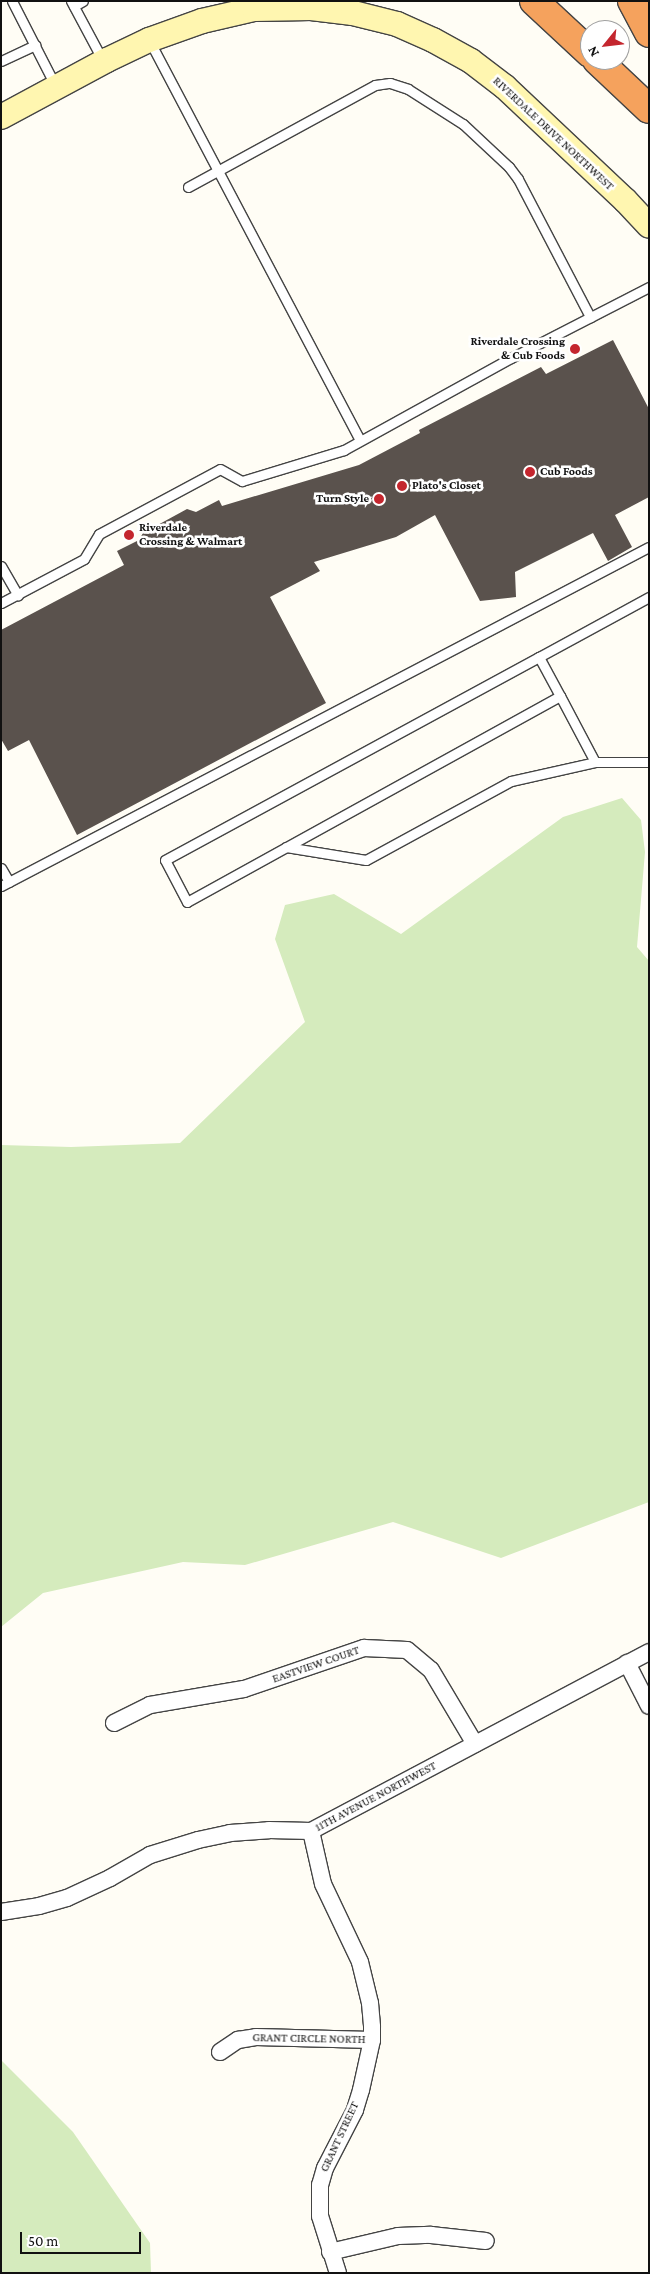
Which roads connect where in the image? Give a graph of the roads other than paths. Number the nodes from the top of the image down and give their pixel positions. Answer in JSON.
{"nodes":[{"id":1,"x":12,"y":1,"type":"edge"},
{"id":2,"x":83,"y":1,"type":"edge"},
{"id":3,"x":534,"y":1,"type":"edge"},
{"id":4,"x":632,"y":1,"type":"edge"},
{"id":5,"x":73,"y":4,"type":"edge"},
{"id":6,"x":298,"y":5,"type":"edge"},
{"id":7,"x":649,"y":33,"type":"edge"},
{"id":8,"x":149,"y":40,"type":"junction"},
{"id":9,"x":580,"y":44,"type":"edge"},
{"id":10,"x":35,"y":45,"type":"junction"},
{"id":11,"x":1,"y":60,"type":"edge"},
{"id":12,"x":104,"y":62,"type":"junction"},
{"id":13,"x":608,"y":70,"type":"edge"},
{"id":14,"x":56,"y":87,"type":"junction"},
{"id":15,"x":649,"y":109,"type":"edge"},
{"id":16,"x":1,"y":117,"type":"edge"},
{"id":17,"x":218,"y":171,"type":"junction"},
{"id":18,"x":188,"y":187,"type":"dead end"},
{"id":19,"x":649,"y":226,"type":"edge"},
{"id":20,"x":649,"y":287,"type":"edge"},
{"id":21,"x":590,"y":317,"type":"junction"},
{"id":22,"x":360,"y":440,"type":"junction"},
{"id":23,"x":649,"y":547,"type":"edge"},
{"id":24,"x":1,"y":566,"type":"edge"},
{"id":25,"x":18,"y":594,"type":"junction"},
{"id":26,"x":649,"y":597,"type":"edge"},
{"id":27,"x":1,"y":603,"type":"edge"},
{"id":28,"x":539,"y":657,"type":"junction"},
{"id":29,"x":560,"y":696,"type":"junction"},
{"id":30,"x":596,"y":762,"type":"junction"},
{"id":31,"x":649,"y":762,"type":"edge"},
{"id":32,"x":286,"y":847,"type":"junction"},
{"id":33,"x":1,"y":868,"type":"edge"},
{"id":34,"x":5,"y":884,"type":"edge"},
{"id":35,"x":649,"y":1652,"type":"edge"},
{"id":36,"x":627,"y":1664,"type":"junction"},
{"id":37,"x":649,"y":1706,"type":"edge"},
{"id":38,"x":114,"y":1723,"type":"dead end"},
{"id":39,"x":475,"y":1744,"type":"junction"},
{"id":40,"x":311,"y":1831,"type":"junction"},
{"id":41,"x":1,"y":1912,"type":"edge"},
{"id":42,"x":372,"y":2040,"type":"junction"},
{"id":43,"x":220,"y":2052,"type":"dead end"},
{"id":44,"x":486,"y":2241,"type":"dead end"},
{"id":45,"x":330,"y":2252,"type":"junction"},
{"id":46,"x":338,"y":2273,"type":"edge"}],
"edges":[{"from":1,"to":10,"type":"lane"},
{"from":2,"to":5,"type":"lane"},
{"from":3,"to":9,"type":"highway"},
{"from":4,"to":7,"type":"highway"},
{"from":5,"to":12,"type":"lane"},
{"from":6,"to":8,"type":"street","name":"RIVERDALE DRIVE NORTHWEST"},
{"from":6,"to":19,"type":"street","name":"RIVERDALE DRIVE NORTHWEST"},
{"from":8,"to":12,"type":"street","name":"RIVERDALE DRIVE NORTHWEST"},
{"from":8,"to":17,"type":"lane"},
{"from":10,"to":11,"type":"lane"},
{"from":10,"to":14,"type":"lane"},
{"from":12,"to":14,"type":"street","name":"RIVERDALE DRIVE NORTHWEST"},
{"from":13,"to":15,"type":"highway"},
{"from":14,"to":16,"type":"street","name":"RIVERDALE DRIVE NORTHWEST"},
{"from":17,"to":18,"type":"lane"},
{"from":17,"to":21,"type":"lane"},
{"from":17,"to":22,"type":"lane"},
{"from":20,"to":21,"type":"lane"},
{"from":21,"to":22,"type":"lane"},
{"from":22,"to":25,"type":"lane"},
{"from":23,"to":34,"type":"lane"},
{"from":24,"to":25,"type":"lane"},
{"from":25,"to":27,"type":"lane"},
{"from":26,"to":28,"type":"lane"},
{"from":28,"to":29,"type":"lane"},
{"from":28,"to":32,"type":"lane"},
{"from":29,"to":30,"type":"lane"},
{"from":29,"to":32,"type":"lane"},
{"from":30,"to":31,"type":"lane"},
{"from":30,"to":32,"type":"lane"},
{"from":33,"to":34,"type":"lane"},
{"from":35,"to":36,"type":"street","name":"11TH AVENUE NORTHWEST"},
{"from":36,"to":37,"type":"street"},
{"from":36,"to":39,"type":"street","name":"11TH AVENUE NORTHWEST"},
{"from":38,"to":39,"type":"street","name":"EASTVIEW COURT"},
{"from":39,"to":40,"type":"street","name":"11TH AVENUE NORTHWEST"},
{"from":40,"to":41,"type":"street","name":"11TH AVENUE NORTHWEST"},
{"from":40,"to":42,"type":"street","name":"GRANT STREET"},
{"from":42,"to":43,"type":"street","name":"GRANT CIRCLE NORTH"},
{"from":42,"to":45,"type":"street","name":"GRANT STREET"},
{"from":44,"to":45,"type":"street"},
{"from":45,"to":46,"type":"street","name":"GRANT STREET"}]}
